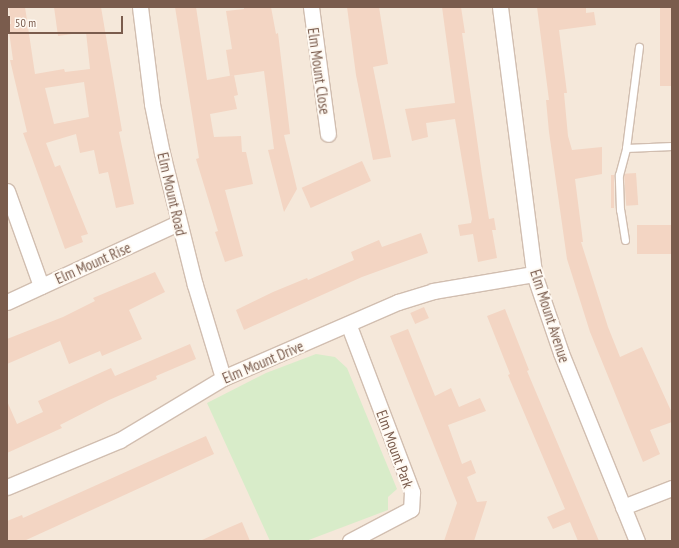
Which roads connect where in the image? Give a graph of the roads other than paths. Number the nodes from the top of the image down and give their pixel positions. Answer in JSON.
{"nodes":[{"id":1,"x":140,"y":7,"type":"edge"},
{"id":2,"x":311,"y":7,"type":"edge"},
{"id":3,"x":500,"y":7,"type":"edge"},
{"id":4,"x":639,"y":47,"type":"dead end"},
{"id":5,"x":328,"y":134,"type":"dead end"},
{"id":6,"x":672,"y":146,"type":"edge"},
{"id":7,"x":626,"y":148,"type":"junction"},
{"id":8,"x":7,"y":191,"type":"edge"},
{"id":9,"x":178,"y":223,"type":"junction"},
{"id":10,"x":625,"y":240,"type":"dead end"},
{"id":11,"x":534,"y":274,"type":"junction"},
{"id":12,"x":42,"y":286,"type":"junction"},
{"id":13,"x":7,"y":302,"type":"edge"},
{"id":14,"x":349,"y":326,"type":"junction"},
{"id":15,"x":223,"y":378,"type":"junction"},
{"id":16,"x":7,"y":487,"type":"edge"},
{"id":17,"x":672,"y":488,"type":"edge"},
{"id":18,"x":623,"y":507,"type":"junction"},
{"id":19,"x":350,"y":541,"type":"edge"},
{"id":20,"x":637,"y":541,"type":"edge"}],
"edges":[{"from":1,"to":9,"type":"street","name":"Elm Mount Road"},
{"from":2,"to":5,"type":"street","name":"Elm Mount Close"},
{"from":3,"to":11,"type":"street","name":"Elm Mount Avenue"},
{"from":4,"to":7,"type":"lane"},
{"from":6,"to":7,"type":"lane"},
{"from":7,"to":10,"type":"lane"},
{"from":8,"to":12,"type":"street"},
{"from":9,"to":12,"type":"street","name":"Elm Mount Rise"},
{"from":9,"to":15,"type":"street","name":"Elm Mount Road"},
{"from":11,"to":14,"type":"street","name":"Elm Mount Drive"},
{"from":11,"to":18,"type":"street","name":"Elm Mount Avenue"},
{"from":12,"to":13,"type":"street","name":"Elm Mount Rise"},
{"from":14,"to":15,"type":"street","name":"Elm Mount Drive"},
{"from":14,"to":19,"type":"street","name":"Elm Mount Park"},
{"from":15,"to":16,"type":"street","name":"Elm Mount Drive"},
{"from":17,"to":18,"type":"street"},
{"from":18,"to":20,"type":"street","name":"Elm Mount Avenue"}]}
